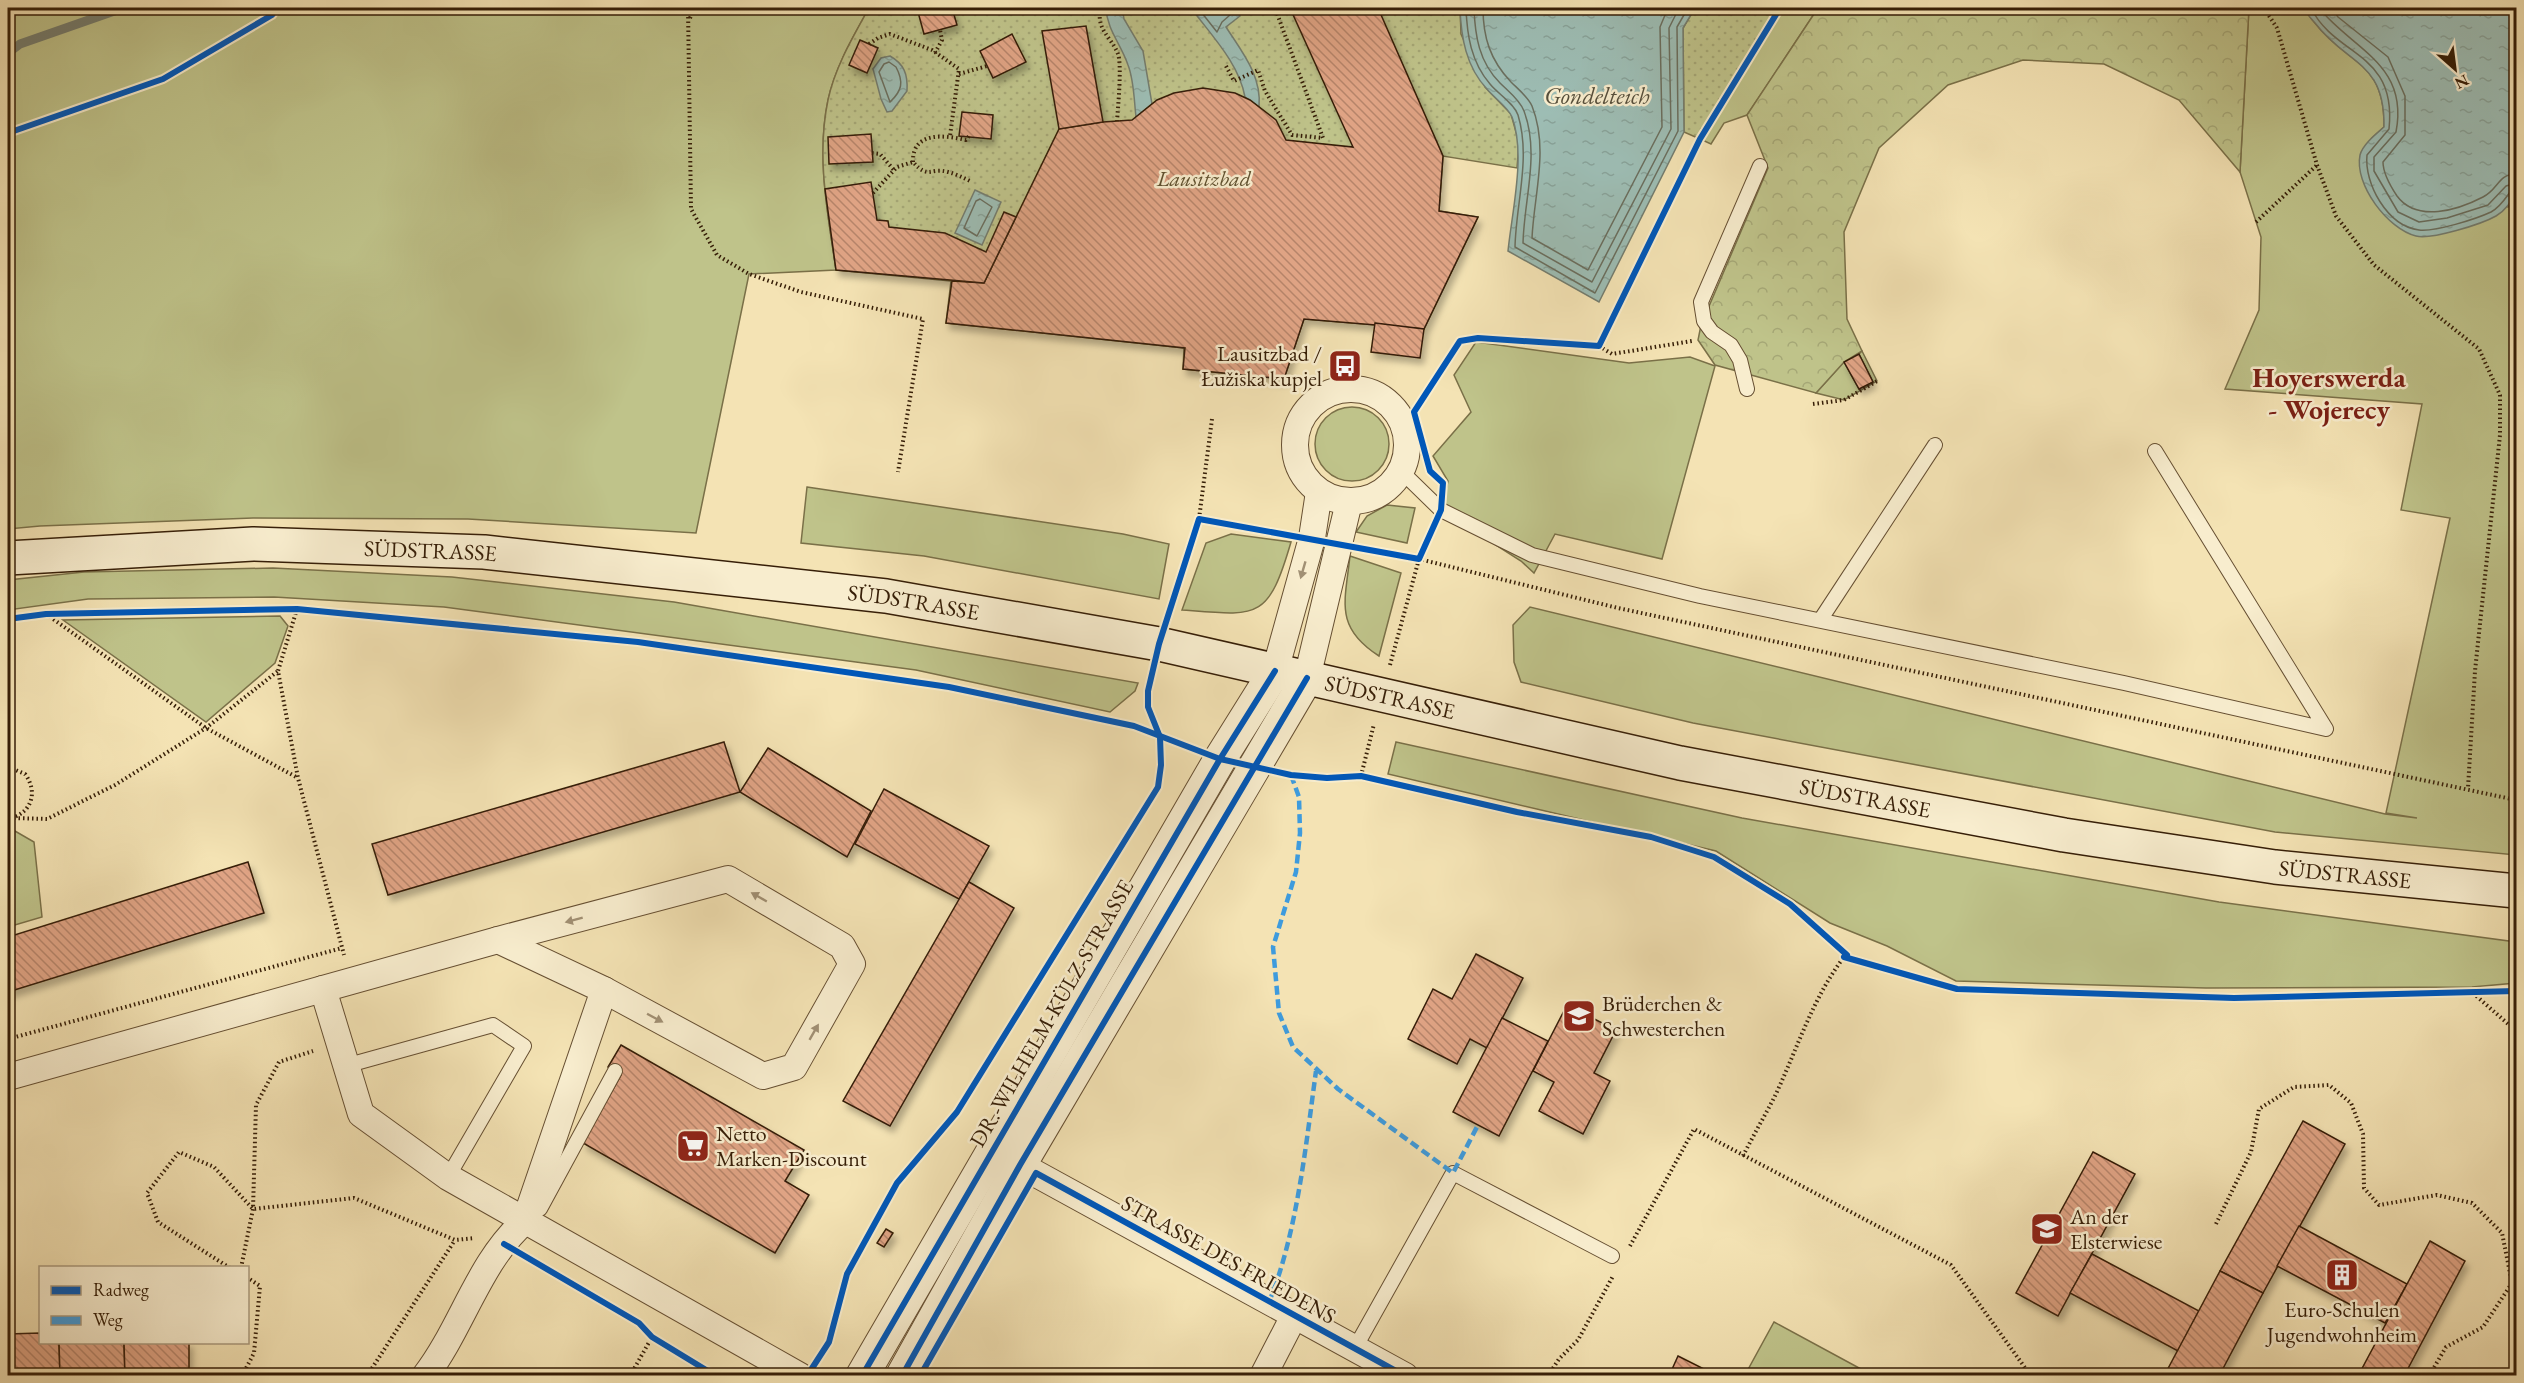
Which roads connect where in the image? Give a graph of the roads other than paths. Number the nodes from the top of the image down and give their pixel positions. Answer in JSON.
{"nodes":[{"id":1,"x":1760,"y":165,"type":"dead end"},
{"id":2,"x":1748,"y":389,"type":"dead end"},
{"id":3,"x":1935,"y":445,"type":"dead end"},
{"id":4,"x":2155,"y":451,"type":"dead end"},
{"id":5,"x":1401,"y":471,"type":"junction"},
{"id":6,"x":1319,"y":492,"type":"junction"},
{"id":7,"x":1349,"y":502,"type":"junction"},
{"id":8,"x":8,"y":558,"type":"edge"},
{"id":9,"x":1821,"y":619,"type":"junction"},
{"id":10,"x":1275,"y":671,"type":"junction"},
{"id":11,"x":1307,"y":678,"type":"junction"},
{"id":12,"x":2517,"y":891,"type":"edge"},
{"id":13,"x":498,"y":940,"type":"junction"},
{"id":14,"x":323,"y":989,"type":"junction"},
{"id":15,"x":604,"y":990,"type":"junction"},
{"id":16,"x":341,"y":1055,"type":"junction"},
{"id":17,"x":615,"y":1071,"type":"dead end"},
{"id":18,"x":8,"y":1077,"type":"edge"},
{"id":19,"x":1020,"y":1165,"type":"junction"},
{"id":20,"x":448,"y":1177,"type":"junction"},
{"id":21,"x":524,"y":1227,"type":"junction"},
{"id":22,"x":1612,"y":1256,"type":"dead end"},
{"id":23,"x":1294,"y":1316,"type":"junction"},
{"id":24,"x":1354,"y":1348,"type":"junction"},
{"id":25,"x":425,"y":1376,"type":"edge"},
{"id":26,"x":800,"y":1376,"type":"edge"},
{"id":27,"x":862,"y":1376,"type":"edge"},
{"id":28,"x":902,"y":1376,"type":"edge"},
{"id":29,"x":1263,"y":1376,"type":"edge"},
{"id":30,"x":1405,"y":1376,"type":"edge"}],
"edges":[{"from":1,"to":2,"type":"lane"},
{"from":3,"to":9,"type":"lane"},
{"from":4,"to":9,"type":"lane"},
{"from":5,"to":6,"type":"street"},
{"from":5,"to":7,"type":"street"},
{"from":5,"to":9,"type":"lane"},
{"from":6,"to":7,"type":"street"},
{"from":6,"to":10,"type":"street","name":"DR.-WILHELM-KÜLZ-STRASSE","one_way":true},
{"from":7,"to":11,"type":"street"},
{"from":8,"to":10,"type":"main road","name":"SÜDSTRASSE"},
{"from":10,"to":11,"type":"main road","name":"SÜDSTRASSE"},
{"from":10,"to":27,"type":"street","name":"DR.-WILHELM-KÜLZ-STRASSE"},
{"from":11,"to":12,"type":"main road","name":"SÜDSTRASSE"},
{"from":11,"to":19,"type":"street"},
{"from":13,"to":14,"type":"street"},
{"from":13,"to":15,"type":"street"},
{"from":15,"to":13,"type":"street","one_way":true},
{"from":14,"to":16,"type":"street"},
{"from":14,"to":18,"type":"street"},
{"from":15,"to":21,"type":"street"},
{"from":16,"to":20,"type":"street"},
{"from":16,"to":20,"type":"lane"},
{"from":17,"to":21,"type":"lane"},
{"from":19,"to":23,"type":"street","name":"STRASSE DES FRIEDENS"},
{"from":19,"to":28,"type":"street"},
{"from":20,"to":21,"type":"street"},
{"from":21,"to":25,"type":"street"},
{"from":21,"to":26,"type":"street"},
{"from":22,"to":24,"type":"lane","name":"STRASSE DES FRIEDENS"},
{"from":23,"to":24,"type":"street","name":"STRASSE DES FRIEDENS"},
{"from":23,"to":29,"type":"street","name":"STRASSE DES FRIEDENS"},
{"from":24,"to":30,"type":"street","name":"STRASSE DES FRIEDENS"}]}
